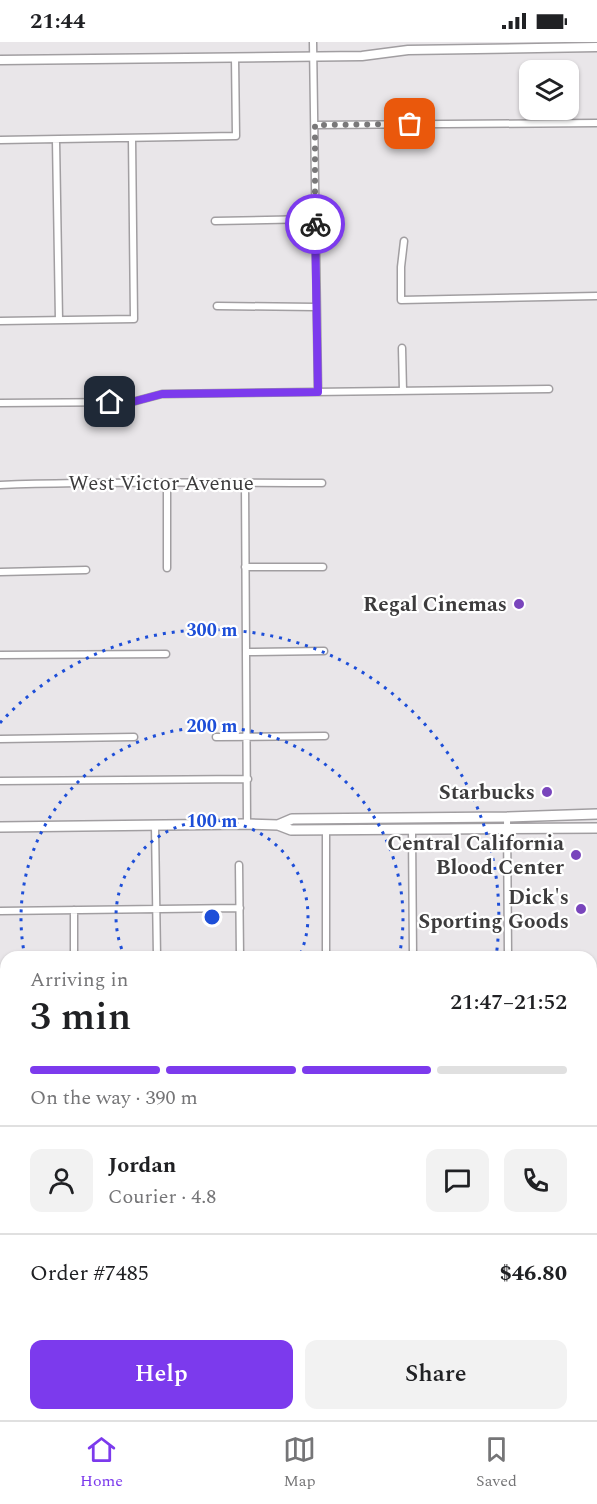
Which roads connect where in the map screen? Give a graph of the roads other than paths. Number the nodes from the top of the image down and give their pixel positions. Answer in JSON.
{"nodes":[{"id":1,"x":313,"y":42,"type":"edge"},
{"id":2,"x":398,"y":46,"type":"edge"},
{"id":3,"x":597,"y":47,"type":"edge"},
{"id":4,"x":313,"y":56,"type":"junction"},
{"id":5,"x":235,"y":57,"type":"junction"},
{"id":6,"x":0,"y":60,"type":"edge"},
{"id":7,"x":597,"y":123,"type":"edge"},
{"id":8,"x":315,"y":125,"type":"junction"},
{"id":9,"x":132,"y":138,"type":"junction"},
{"id":10,"x":0,"y":140,"type":"edge"},
{"id":11,"x":56,"y":140,"type":"junction"},
{"id":12,"x":315,"y":219,"type":"junction"},
{"id":13,"x":215,"y":221,"type":"dead end"},
{"id":14,"x":404,"y":241,"type":"dead end"},
{"id":15,"x":597,"y":296,"type":"edge"},
{"id":16,"x":217,"y":306,"type":"dead end"},
{"id":17,"x":316,"y":307,"type":"junction"},
{"id":18,"x":59,"y":320,"type":"junction"},
{"id":19,"x":0,"y":321,"type":"edge"},
{"id":20,"x":402,"y":348,"type":"dead end"},
{"id":21,"x":549,"y":389,"type":"dead end"},
{"id":22,"x":403,"y":391,"type":"junction"},
{"id":23,"x":318,"y":392,"type":"junction"},
{"id":24,"x":0,"y":403,"type":"edge"},
{"id":25,"x":167,"y":483,"type":"junction"},
{"id":26,"x":245,"y":483,"type":"junction"},
{"id":27,"x":322,"y":483,"type":"dead end"},
{"id":28,"x":0,"y":485,"type":"edge"},
{"id":29,"x":245,"y":567,"type":"junction"},
{"id":30,"x":323,"y":567,"type":"dead end"},
{"id":31,"x":167,"y":568,"type":"dead end"},
{"id":32,"x":86,"y":570,"type":"dead end"},
{"id":33,"x":0,"y":572,"type":"edge"},
{"id":34,"x":324,"y":651,"type":"dead end"},
{"id":35,"x":247,"y":652,"type":"junction"},
{"id":36,"x":166,"y":654,"type":"dead end"},
{"id":37,"x":0,"y":655,"type":"edge"},
{"id":38,"x":216,"y":736,"type":"dead end"},
{"id":39,"x":247,"y":736,"type":"junction"},
{"id":40,"x":325,"y":736,"type":"dead end"},
{"id":41,"x":134,"y":737,"type":"dead end"},
{"id":42,"x":0,"y":739,"type":"edge"},
{"id":43,"x":248,"y":779,"type":"junction"},
{"id":44,"x":0,"y":781,"type":"edge"},
{"id":45,"x":597,"y":814,"type":"edge"},
{"id":46,"x":507,"y":817,"type":"junction"},
{"id":47,"x":395,"y":818,"type":"junction"},
{"id":48,"x":247,"y":824,"type":"junction"},
{"id":49,"x":278,"y":825,"type":"junction"},
{"id":50,"x":155,"y":826,"type":"junction"},
{"id":51,"x":0,"y":827,"type":"edge"},
{"id":52,"x":597,"y":828,"type":"edge"},
{"id":53,"x":507,"y":829,"type":"junction"},
{"id":54,"x":326,"y":830,"type":"junction"},
{"id":55,"x":412,"y":830,"type":"junction"},
{"id":56,"x":239,"y":866,"type":"dead end"},
{"id":57,"x":240,"y":908,"type":"junction"},
{"id":58,"x":157,"y":909,"type":"junction"},
{"id":59,"x":74,"y":910,"type":"junction"},
{"id":60,"x":0,"y":911,"type":"edge"},
{"id":61,"x":74,"y":951,"type":"edge"},
{"id":62,"x":157,"y":951,"type":"edge"},
{"id":63,"x":240,"y":951,"type":"edge"},
{"id":64,"x":326,"y":951,"type":"edge"},
{"id":65,"x":413,"y":951,"type":"edge"},
{"id":66,"x":508,"y":951,"type":"edge"}],
"edges":[{"from":1,"to":4,"type":"street"},
{"from":2,"to":3,"type":"street"},
{"from":2,"to":4,"type":"street"},
{"from":4,"to":5,"type":"street"},
{"from":4,"to":8,"type":"street"},
{"from":5,"to":6,"type":"street"},
{"from":5,"to":9,"type":"street"},
{"from":7,"to":8,"type":"street"},
{"from":8,"to":12,"type":"street"},
{"from":9,"to":11,"type":"street"},
{"from":9,"to":18,"type":"street"},
{"from":10,"to":11,"type":"street"},
{"from":11,"to":18,"type":"street"},
{"from":12,"to":13,"type":"street"},
{"from":12,"to":17,"type":"street"},
{"from":14,"to":15,"type":"street"},
{"from":16,"to":17,"type":"street"},
{"from":17,"to":23,"type":"street"},
{"from":18,"to":19,"type":"street"},
{"from":20,"to":22,"type":"street"},
{"from":21,"to":22,"type":"street"},
{"from":22,"to":23,"type":"street"},
{"from":23,"to":24,"type":"street"},
{"from":25,"to":26,"type":"street","name":"West Victor Avenue"},
{"from":25,"to":28,"type":"street","name":"West Victor Avenue"},
{"from":25,"to":31,"type":"street"},
{"from":26,"to":27,"type":"street","name":"West Victor Avenue"},
{"from":26,"to":29,"type":"street"},
{"from":29,"to":30,"type":"street"},
{"from":29,"to":35,"type":"street"},
{"from":32,"to":33,"type":"street"},
{"from":34,"to":35,"type":"street"},
{"from":35,"to":39,"type":"street"},
{"from":36,"to":37,"type":"street"},
{"from":38,"to":39,"type":"street"},
{"from":39,"to":40,"type":"street"},
{"from":39,"to":43,"type":"street"},
{"from":41,"to":42,"type":"street"},
{"from":43,"to":44,"type":"street"},
{"from":43,"to":48,"type":"street"},
{"from":45,"to":46,"type":"main road"},
{"from":46,"to":47,"type":"main road"},
{"from":46,"to":53,"type":"street"},
{"from":47,"to":49,"type":"main road"},
{"from":47,"to":54,"type":"main road"},
{"from":48,"to":49,"type":"main road"},
{"from":48,"to":50,"type":"main road"},
{"from":49,"to":54,"type":"main road"},
{"from":50,"to":51,"type":"main road"},
{"from":50,"to":58,"type":"street"},
{"from":52,"to":53,"type":"main road"},
{"from":53,"to":55,"type":"main road"},
{"from":53,"to":66,"type":"street"},
{"from":54,"to":55,"type":"main road"},
{"from":54,"to":64,"type":"street"},
{"from":55,"to":65,"type":"street"},
{"from":56,"to":57,"type":"street"},
{"from":57,"to":58,"type":"street"},
{"from":57,"to":63,"type":"street"},
{"from":58,"to":59,"type":"street"},
{"from":58,"to":62,"type":"street"},
{"from":59,"to":60,"type":"street"},
{"from":59,"to":61,"type":"street"}]}
